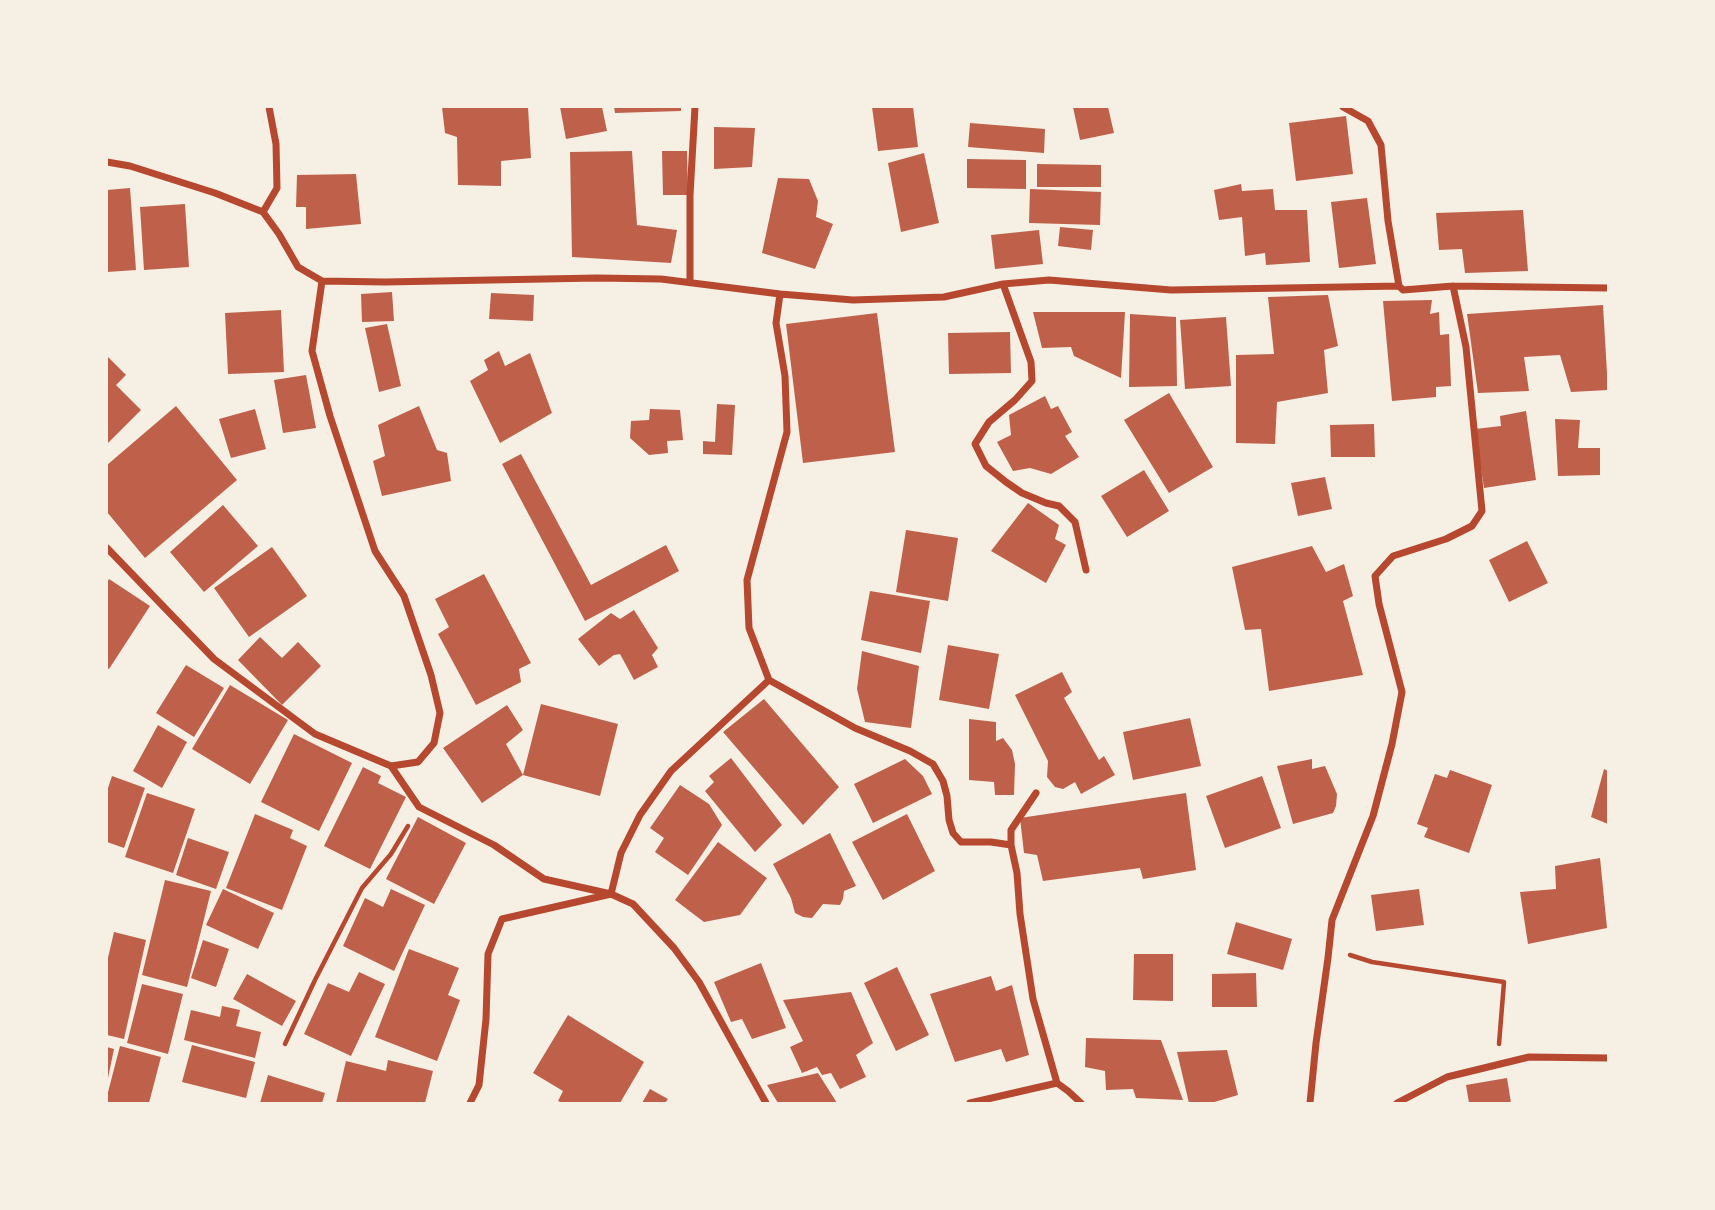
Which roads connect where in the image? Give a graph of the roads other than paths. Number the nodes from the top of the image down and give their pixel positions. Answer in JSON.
{"nodes":[{"id":1,"x":269,"y":107,"type":"edge"},
{"id":2,"x":695,"y":107,"type":"edge"},
{"id":3,"x":1343,"y":107,"type":"edge"},
{"id":4,"x":107,"y":162,"type":"edge"},
{"id":5,"x":263,"y":212,"type":"junction"},
{"id":6,"x":321,"y":281,"type":"junction"},
{"id":7,"x":690,"y":282,"type":"junction"},
{"id":8,"x":1003,"y":284,"type":"junction"},
{"id":9,"x":1399,"y":286,"type":"junction"},
{"id":10,"x":1452,"y":286,"type":"junction"},
{"id":11,"x":1608,"y":288,"type":"edge"},
{"id":12,"x":780,"y":294,"type":"junction"},
{"id":13,"x":107,"y":548,"type":"edge"},
{"id":14,"x":1086,"y":570,"type":"dead end"},
{"id":15,"x":769,"y":680,"type":"junction"},
{"id":16,"x":391,"y":766,"type":"junction"},
{"id":17,"x":1037,"y":793,"type":"dead end"},
{"id":18,"x":1011,"y":845,"type":"junction"},
{"id":19,"x":611,"y":894,"type":"junction"},
{"id":20,"x":1608,"y":1058,"type":"edge"},
{"id":21,"x":1057,"y":1083,"type":"junction"},
{"id":22,"x":470,"y":1103,"type":"edge"},
{"id":23,"x":766,"y":1103,"type":"edge"},
{"id":24,"x":970,"y":1103,"type":"edge"},
{"id":25,"x":1080,"y":1103,"type":"edge"},
{"id":26,"x":1310,"y":1103,"type":"edge"},
{"id":27,"x":1398,"y":1103,"type":"edge"}],
"edges":[{"from":1,"to":5,"type":"street"},
{"from":2,"to":7,"type":"street"},
{"from":3,"to":9,"type":"street"},
{"from":4,"to":5,"type":"street"},
{"from":5,"to":6,"type":"street"},
{"from":6,"to":7,"type":"street"},
{"from":6,"to":16,"type":"street"},
{"from":7,"to":12,"type":"street"},
{"from":8,"to":9,"type":"street"},
{"from":8,"to":12,"type":"street"},
{"from":8,"to":14,"type":"street"},
{"from":9,"to":10,"type":"street"},
{"from":10,"to":11,"type":"street"},
{"from":10,"to":26,"type":"street"},
{"from":12,"to":15,"type":"street"},
{"from":13,"to":16,"type":"street"},
{"from":15,"to":18,"type":"street"},
{"from":15,"to":19,"type":"street"},
{"from":16,"to":19,"type":"street"},
{"from":17,"to":18,"type":"street"},
{"from":18,"to":21,"type":"street"},
{"from":19,"to":22,"type":"street"},
{"from":19,"to":23,"type":"street"},
{"from":20,"to":27,"type":"street"},
{"from":21,"to":24,"type":"street"},
{"from":21,"to":25,"type":"street"}]}
